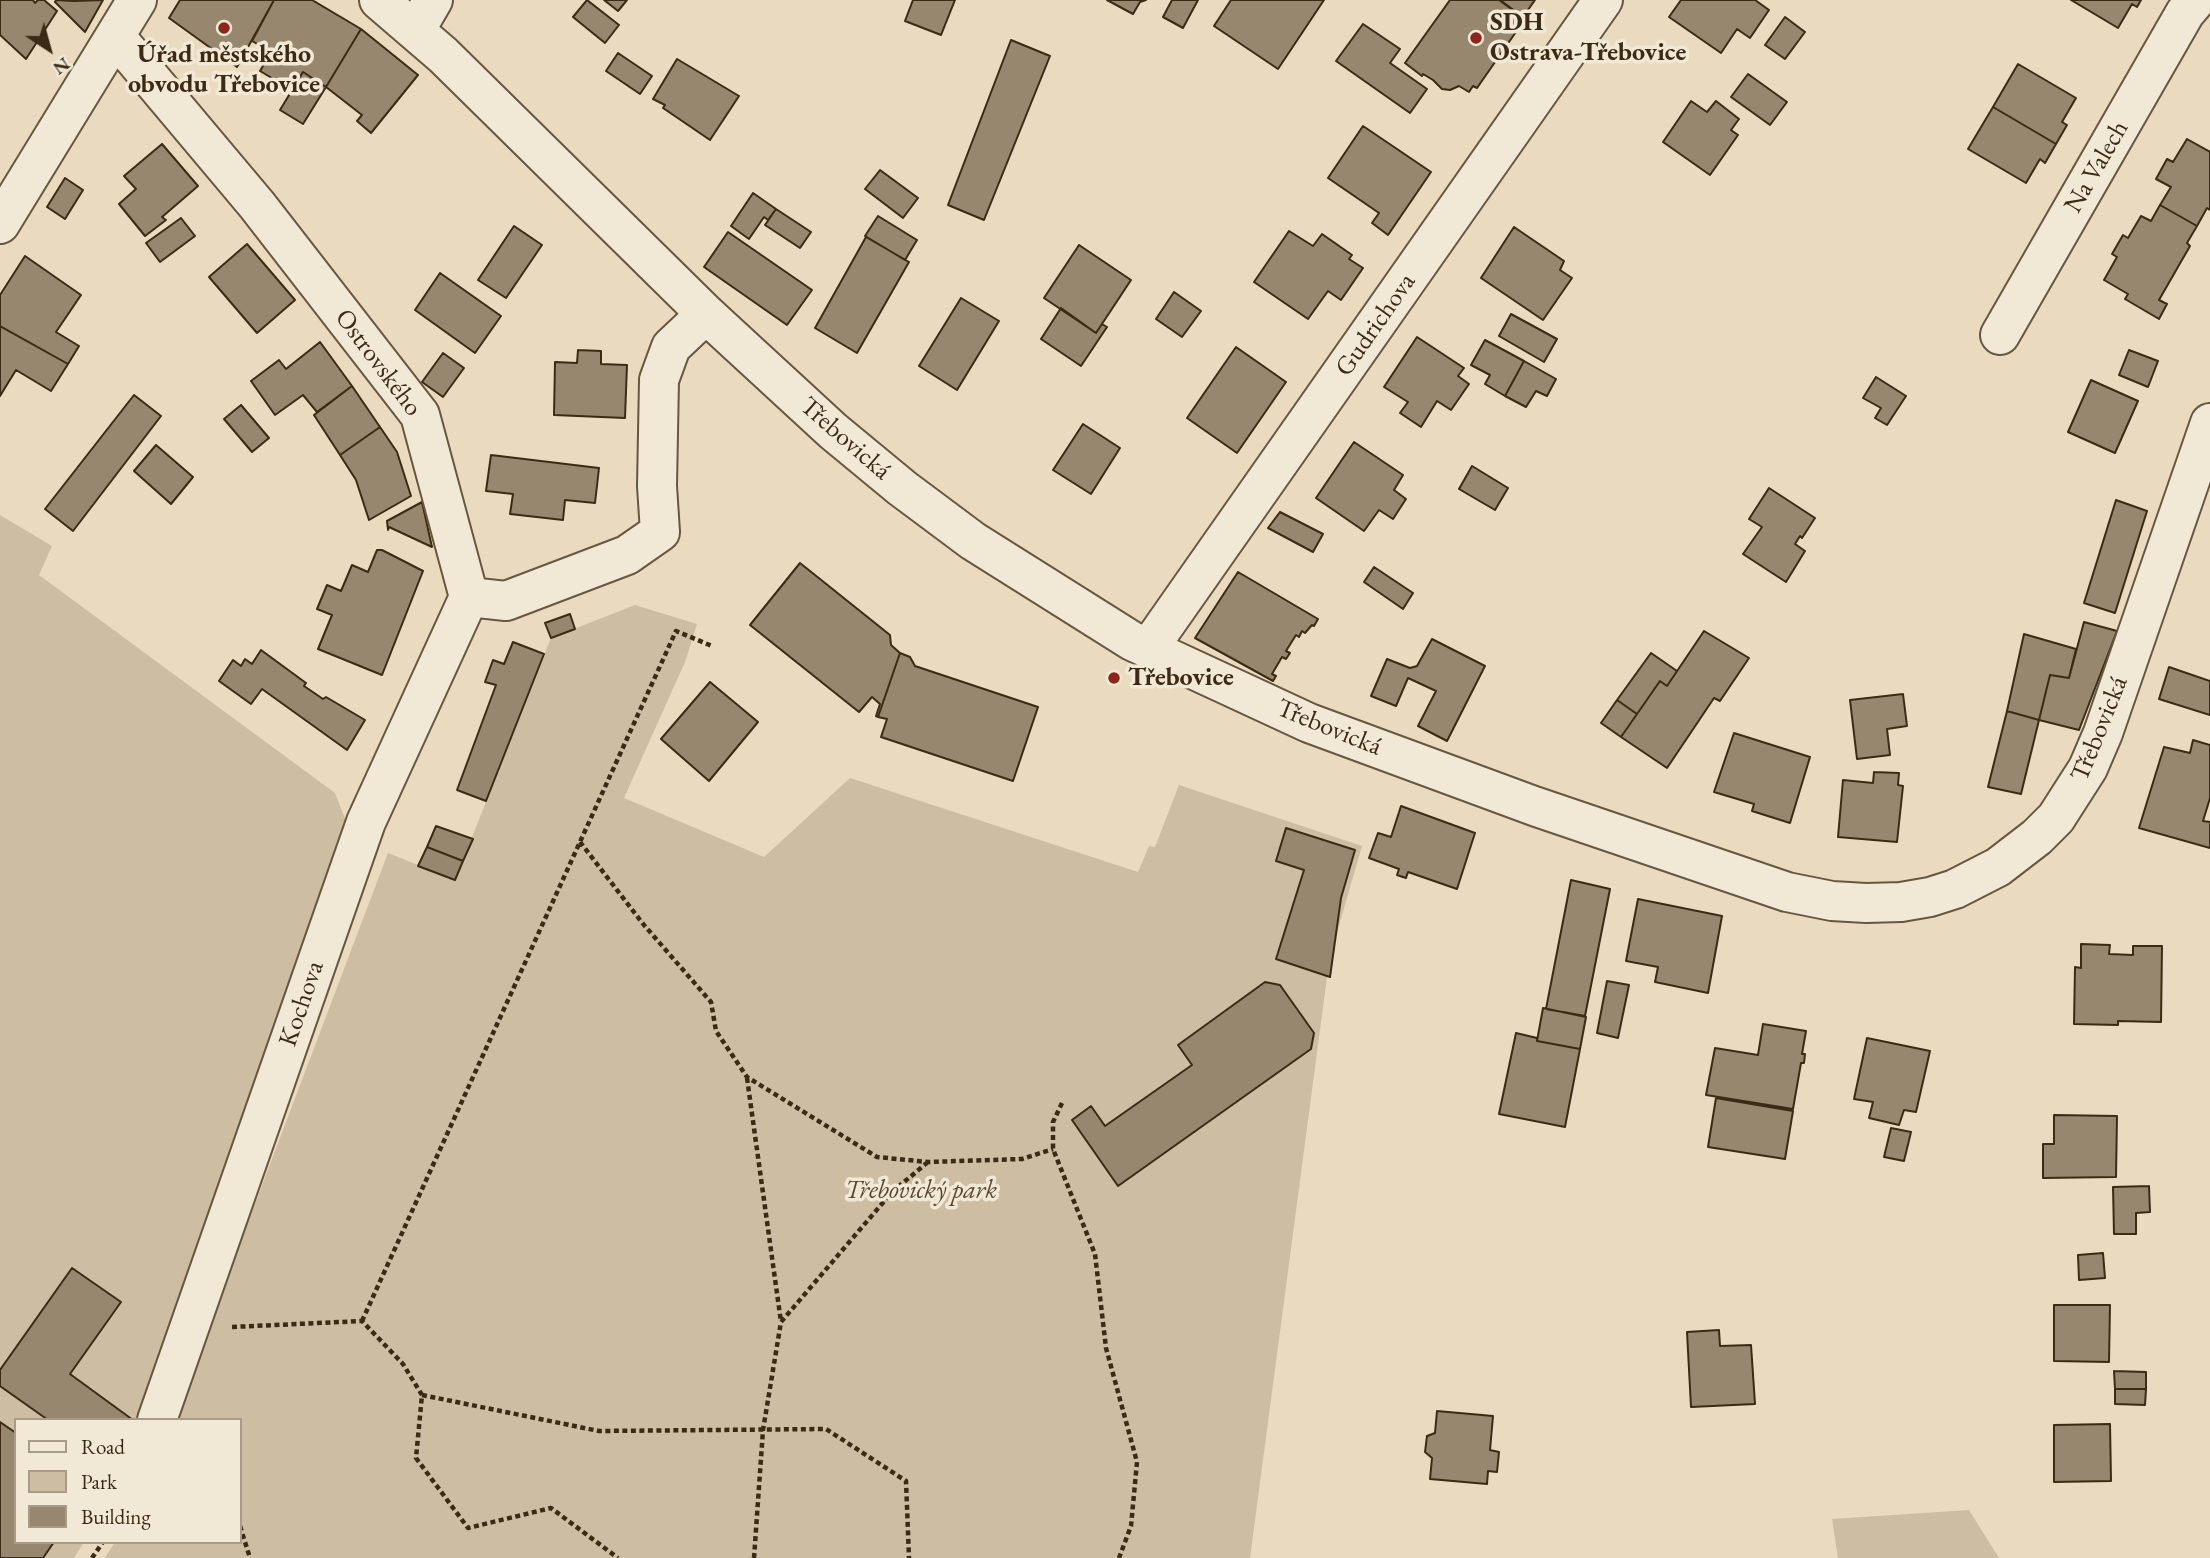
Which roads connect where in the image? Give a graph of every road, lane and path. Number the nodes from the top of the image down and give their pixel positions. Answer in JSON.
{"nodes":[{"id":1,"x":136,"y":0,"type":"edge"},
{"id":2,"x":379,"y":0,"type":"edge"},
{"id":3,"x":1603,"y":0,"type":"edge"},
{"id":4,"x":2196,"y":0,"type":"edge"},
{"id":5,"x":424,"y":15,"type":"edge"},
{"id":6,"x":115,"y":36,"type":"junction"},
{"id":7,"x":0,"y":223,"type":"edge"},
{"id":8,"x":706,"y":314,"type":"junction"},
{"id":9,"x":2000,"y":335,"type":"dead end"},
{"id":10,"x":2210,"y":423,"type":"edge"},
{"id":11,"x":469,"y":597,"type":"junction"},
{"id":12,"x":712,"y":646,"type":"dead end"},
{"id":13,"x":1148,"y":649,"type":"junction"},
{"id":14,"x":580,"y":842,"type":"junction"},
{"id":15,"x":747,"y":1077,"type":"junction"},
{"id":16,"x":1062,"y":1103,"type":"dead end"},
{"id":17,"x":1053,"y":1149,"type":"junction"},
{"id":18,"x":928,"y":1162,"type":"junction"},
{"id":19,"x":362,"y":1321,"type":"junction"},
{"id":20,"x":780,"y":1322,"type":"junction"},
{"id":21,"x":189,"y":1328,"type":"junction"},
{"id":22,"x":422,"y":1395,"type":"junction"},
{"id":23,"x":158,"y":1418,"type":"edge"},
{"id":24,"x":763,"y":1430,"type":"junction"},
{"id":25,"x":242,"y":1532,"type":"edge"},
{"id":26,"x":250,"y":1558,"type":"edge"},
{"id":27,"x":618,"y":1558,"type":"edge"},
{"id":28,"x":754,"y":1558,"type":"edge"},
{"id":29,"x":909,"y":1558,"type":"edge"},
{"id":30,"x":1119,"y":1558,"type":"edge"}],
"edges":[{"from":1,"to":6,"type":"street"},
{"from":2,"to":5,"type":"street","name":"Třebovická"},
{"from":3,"to":13,"type":"street","name":"Gudrichova"},
{"from":4,"to":9,"type":"street","name":"Na Valech"},
{"from":5,"to":8,"type":"street","name":"Třebovická"},
{"from":6,"to":7,"type":"street"},
{"from":6,"to":11,"type":"street","name":"Ostrovského"},
{"from":8,"to":11,"type":"street"},
{"from":8,"to":13,"type":"street","name":"Třebovická"},
{"from":10,"to":13,"type":"street","name":"Třebovická"},
{"from":11,"to":21,"type":"street","name":"Kochova"},
{"from":12,"to":14,"type":"path"},
{"from":14,"to":15,"type":"path"},
{"from":14,"to":19,"type":"path"},
{"from":15,"to":18,"type":"path"},
{"from":15,"to":20,"type":"path"},
{"from":16,"to":17,"type":"path"},
{"from":17,"to":18,"type":"path"},
{"from":17,"to":30,"type":"path"},
{"from":18,"to":20,"type":"path"},
{"from":19,"to":21,"type":"path"},
{"from":19,"to":22,"type":"path"},
{"from":20,"to":24,"type":"path"},
{"from":21,"to":23,"type":"street","name":"Kochova"},
{"from":22,"to":24,"type":"path"},
{"from":22,"to":27,"type":"path"},
{"from":24,"to":28,"type":"path"},
{"from":24,"to":29,"type":"path"},
{"from":25,"to":26,"type":"path"}]}
